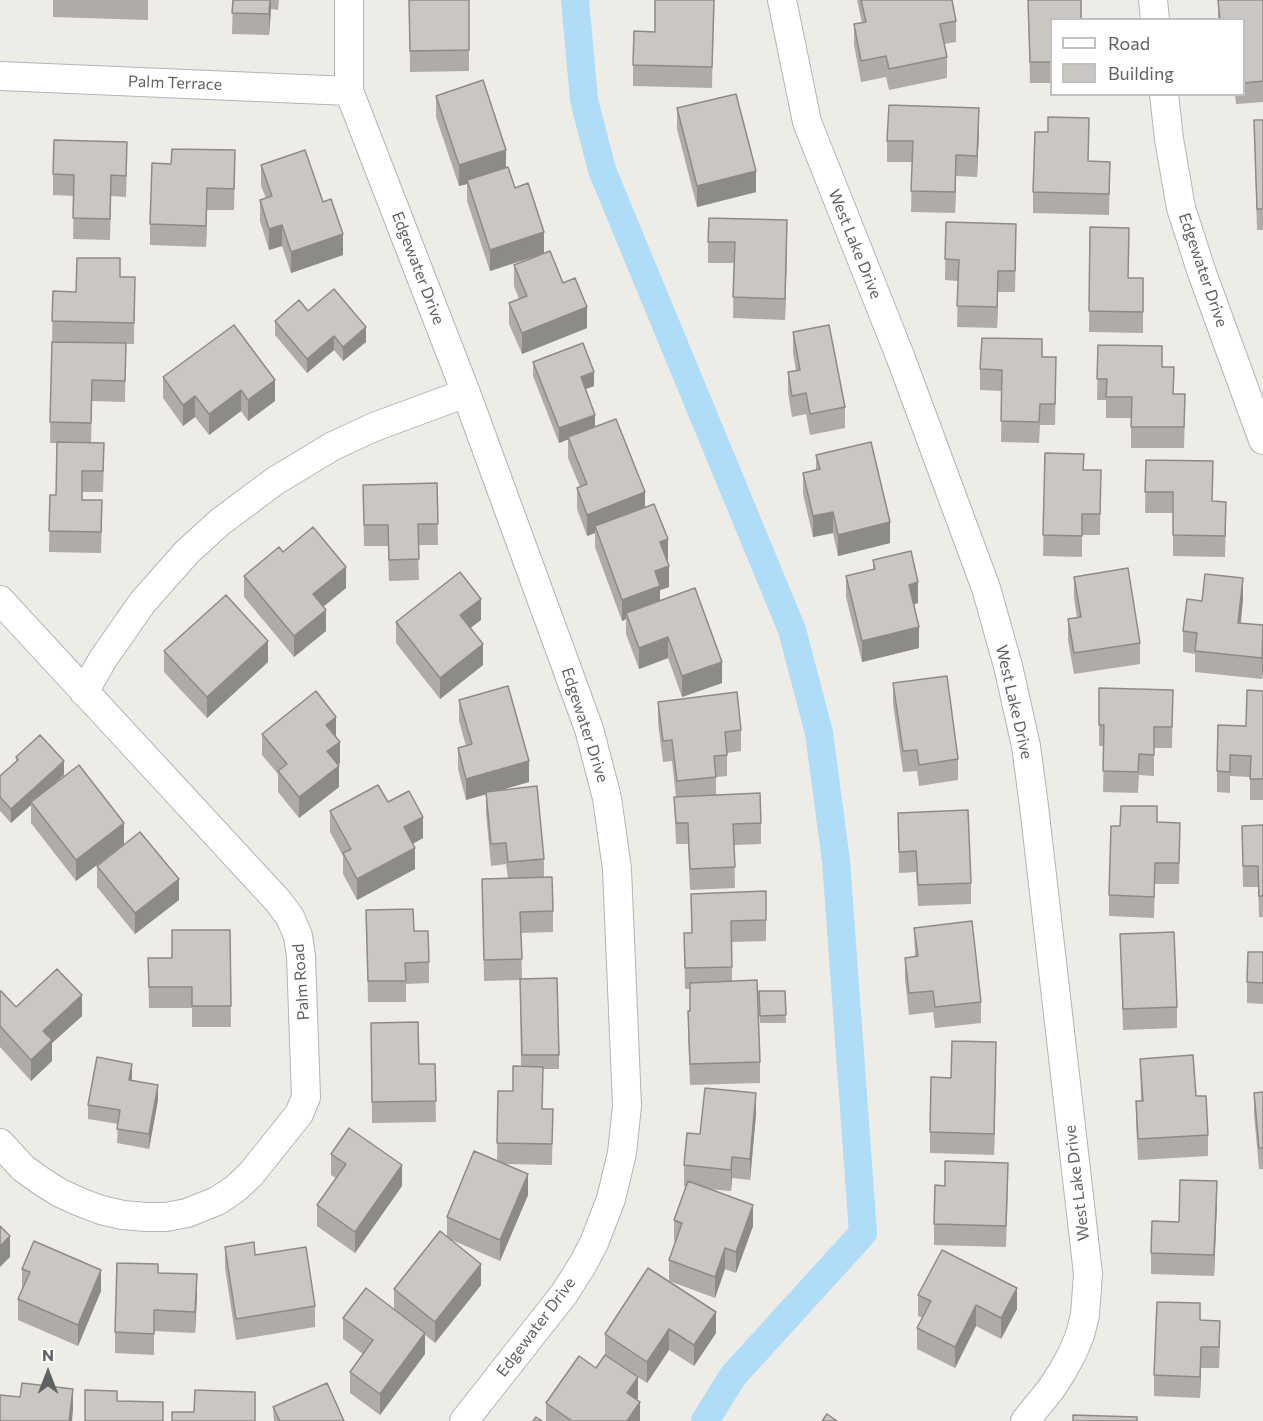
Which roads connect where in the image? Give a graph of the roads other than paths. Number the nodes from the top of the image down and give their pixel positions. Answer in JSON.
{"nodes":[{"id":1,"x":350,"y":0,"type":"edge"},
{"id":2,"x":782,"y":0,"type":"edge"},
{"id":3,"x":1153,"y":0,"type":"edge"},
{"id":4,"x":1155,"y":18,"type":"edge"},
{"id":5,"x":0,"y":76,"type":"edge"},
{"id":6,"x":350,"y":91,"type":"junction"},
{"id":7,"x":1164,"y":96,"type":"edge"},
{"id":8,"x":466,"y":393,"type":"junction"},
{"id":9,"x":1263,"y":440,"type":"edge"},
{"id":10,"x":0,"y":600,"type":"edge"},
{"id":11,"x":84,"y":692,"type":"junction"},
{"id":12,"x":0,"y":1143,"type":"edge"},
{"id":13,"x":464,"y":1421,"type":"edge"},
{"id":14,"x":1025,"y":1421,"type":"edge"}],
"edges":[{"from":1,"to":6,"type":"street"},
{"from":2,"to":14,"type":"street","name":"West Lake Drive"},
{"from":3,"to":4,"type":"street"},
{"from":5,"to":6,"type":"street","name":"Palm Terrace"},
{"from":6,"to":8,"type":"street","name":"Edgewater Drive"},
{"from":7,"to":9,"type":"street","name":"Edgewater Drive"},
{"from":8,"to":11,"type":"street"},
{"from":8,"to":13,"type":"street","name":"Edgewater Drive"},
{"from":10,"to":11,"type":"street","name":"Palm Road"},
{"from":11,"to":12,"type":"street","name":"Palm Road"}]}
